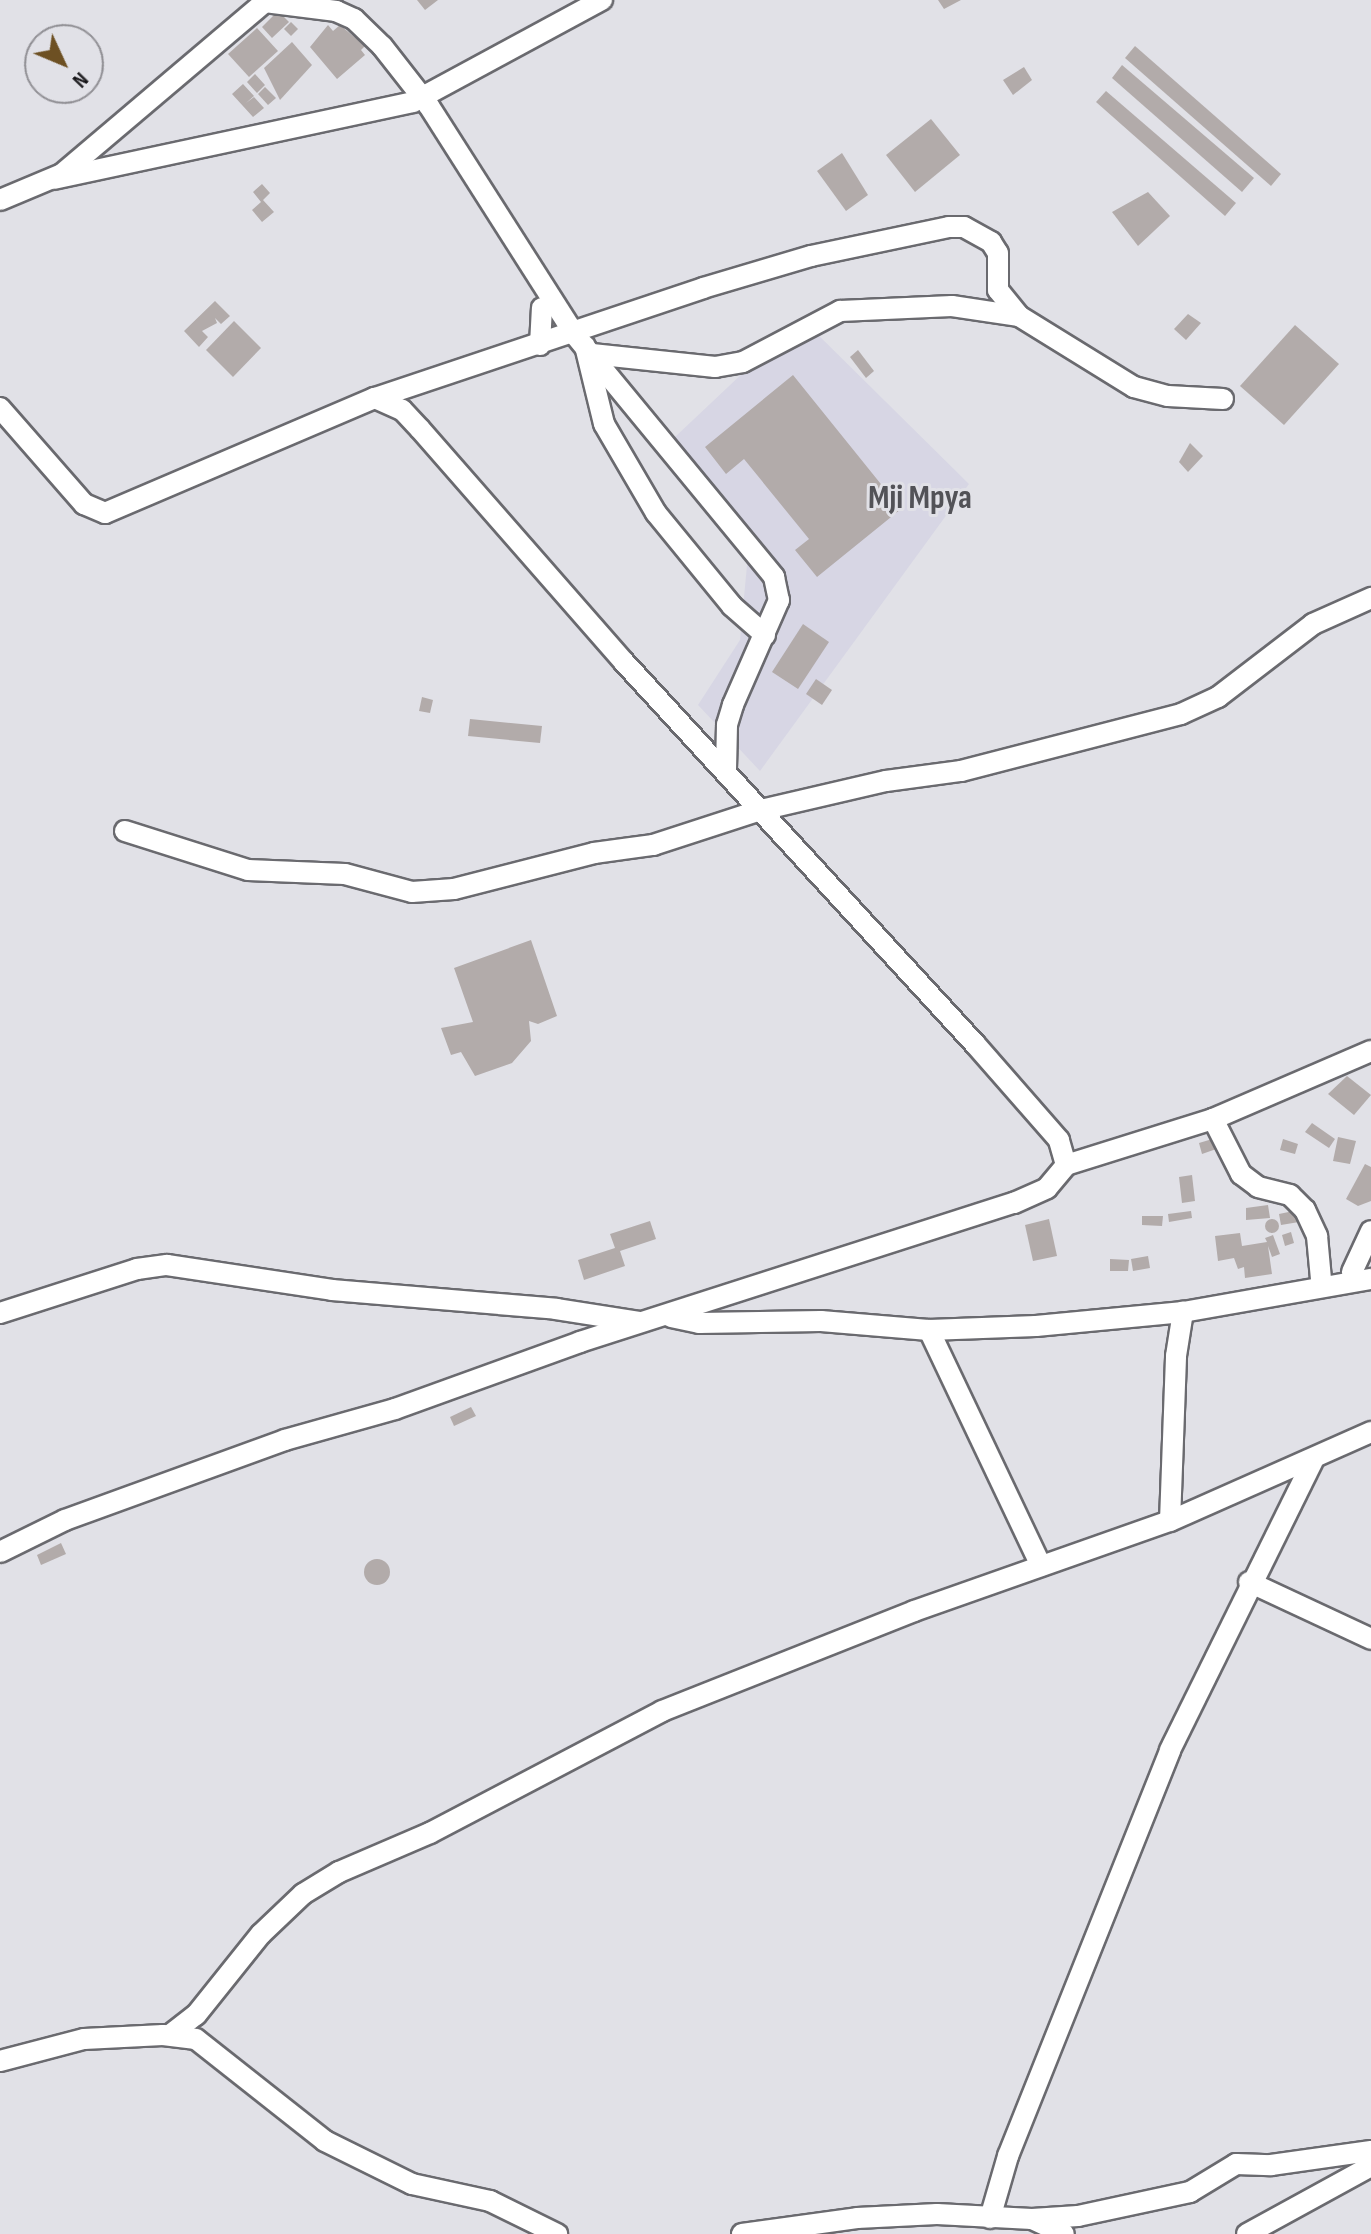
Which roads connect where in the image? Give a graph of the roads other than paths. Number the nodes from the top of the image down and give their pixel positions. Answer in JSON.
{"nodes":[{"id":1,"x":602,"y":0,"type":"edge"},
{"id":2,"x":266,"y":1,"type":"edge"},
{"id":3,"x":422,"y":98,"type":"junction"},
{"id":4,"x":54,"y":179,"type":"junction"},
{"id":5,"x":0,"y":200,"type":"edge"},
{"id":6,"x":542,"y":308,"type":"dead end"},
{"id":7,"x":1019,"y":316,"type":"junction"},
{"id":8,"x":584,"y":344,"type":"junction"},
{"id":9,"x":540,"y":345,"type":"junction"},
{"id":10,"x":418,"y":386,"type":"junction"},
{"id":11,"x":375,"y":398,"type":"junction"},
{"id":12,"x":1223,"y":399,"type":"dead end"},
{"id":13,"x":0,"y":408,"type":"edge"},
{"id":14,"x":420,"y":429,"type":"junction"},
{"id":15,"x":1371,"y":598,"type":"edge"},
{"id":16,"x":765,"y":635,"type":"junction"},
{"id":17,"x":726,"y":769,"type":"junction"},
{"id":18,"x":761,"y":810,"type":"junction"},
{"id":19,"x":125,"y":831,"type":"dead end"},
{"id":20,"x":1371,"y":1051,"type":"edge"},
{"id":21,"x":1213,"y":1119,"type":"junction"},
{"id":22,"x":1066,"y":1165,"type":"junction"},
{"id":23,"x":1371,"y":1231,"type":"edge"},
{"id":24,"x":1365,"y":1273,"type":"edge"},
{"id":25,"x":1321,"y":1279,"type":"junction"},
{"id":26,"x":1284,"y":1293,"type":"junction"},
{"id":27,"x":1183,"y":1312,"type":"junction"},
{"id":28,"x":0,"y":1313,"type":"edge"},
{"id":29,"x":667,"y":1316,"type":"junction"},
{"id":30,"x":643,"y":1323,"type":"junction"},
{"id":31,"x":929,"y":1330,"type":"junction"},
{"id":32,"x":1371,"y":1432,"type":"edge"},
{"id":33,"x":1314,"y":1459,"type":"junction"},
{"id":34,"x":1170,"y":1521,"type":"junction"},
{"id":35,"x":0,"y":1552,"type":"edge"},
{"id":36,"x":1041,"y":1566,"type":"junction"},
{"id":37,"x":1249,"y":1582,"type":"junction"},
{"id":38,"x":1371,"y":1639,"type":"edge"},
{"id":39,"x":170,"y":2035,"type":"junction"},
{"id":40,"x":0,"y":2061,"type":"edge"},
{"id":41,"x":1371,"y":2151,"type":"edge"},
{"id":42,"x":1371,"y":2166,"type":"edge"},
{"id":43,"x":990,"y":2218,"type":"junction"},
{"id":44,"x":1032,"y":2219,"type":"junction"},
{"id":45,"x":557,"y":2234,"type":"edge"},
{"id":46,"x":742,"y":2234,"type":"edge"},
{"id":47,"x":1064,"y":2234,"type":"edge"},
{"id":48,"x":1247,"y":2234,"type":"edge"}],
"edges":[{"from":1,"to":3,"type":"street"},
{"from":2,"to":3,"type":"street"},
{"from":2,"to":4,"type":"street"},
{"from":3,"to":4,"type":"street"},
{"from":3,"to":8,"type":"street"},
{"from":4,"to":5,"type":"street"},
{"from":6,"to":9,"type":"street"},
{"from":7,"to":8,"type":"street"},
{"from":7,"to":8,"type":"street"},
{"from":7,"to":12,"type":"street"},
{"from":8,"to":9,"type":"street"},
{"from":8,"to":16,"type":"street"},
{"from":8,"to":16,"type":"street"},
{"from":9,"to":10,"type":"street"},
{"from":10,"to":11,"type":"street"},
{"from":10,"to":14,"type":"street"},
{"from":11,"to":13,"type":"street"},
{"from":11,"to":14,"type":"street"},
{"from":14,"to":17,"type":"street"},
{"from":15,"to":18,"type":"street"},
{"from":16,"to":17,"type":"street"},
{"from":17,"to":18,"type":"street"},
{"from":18,"to":19,"type":"street"},
{"from":18,"to":22,"type":"street"},
{"from":20,"to":21,"type":"street"},
{"from":21,"to":22,"type":"street"},
{"from":21,"to":25,"type":"street"},
{"from":22,"to":29,"type":"street"},
{"from":23,"to":24,"type":"street"},
{"from":24,"to":25,"type":"street"},
{"from":24,"to":26,"type":"street"},
{"from":25,"to":26,"type":"street"},
{"from":26,"to":27,"type":"street"},
{"from":27,"to":31,"type":"street"},
{"from":27,"to":34,"type":"street"},
{"from":28,"to":30,"type":"street"},
{"from":29,"to":30,"type":"street"},
{"from":29,"to":31,"type":"street"},
{"from":30,"to":35,"type":"street"},
{"from":31,"to":36,"type":"street"},
{"from":32,"to":33,"type":"street"},
{"from":33,"to":34,"type":"street"},
{"from":33,"to":37,"type":"street"},
{"from":34,"to":36,"type":"street"},
{"from":36,"to":39,"type":"street"},
{"from":37,"to":38,"type":"street"},
{"from":37,"to":43,"type":"street"},
{"from":39,"to":40,"type":"street"},
{"from":39,"to":45,"type":"street"},
{"from":41,"to":44,"type":"street"},
{"from":42,"to":48,"type":"street"},
{"from":43,"to":44,"type":"street"},
{"from":43,"to":46,"type":"street"},
{"from":44,"to":47,"type":"street"}]}
